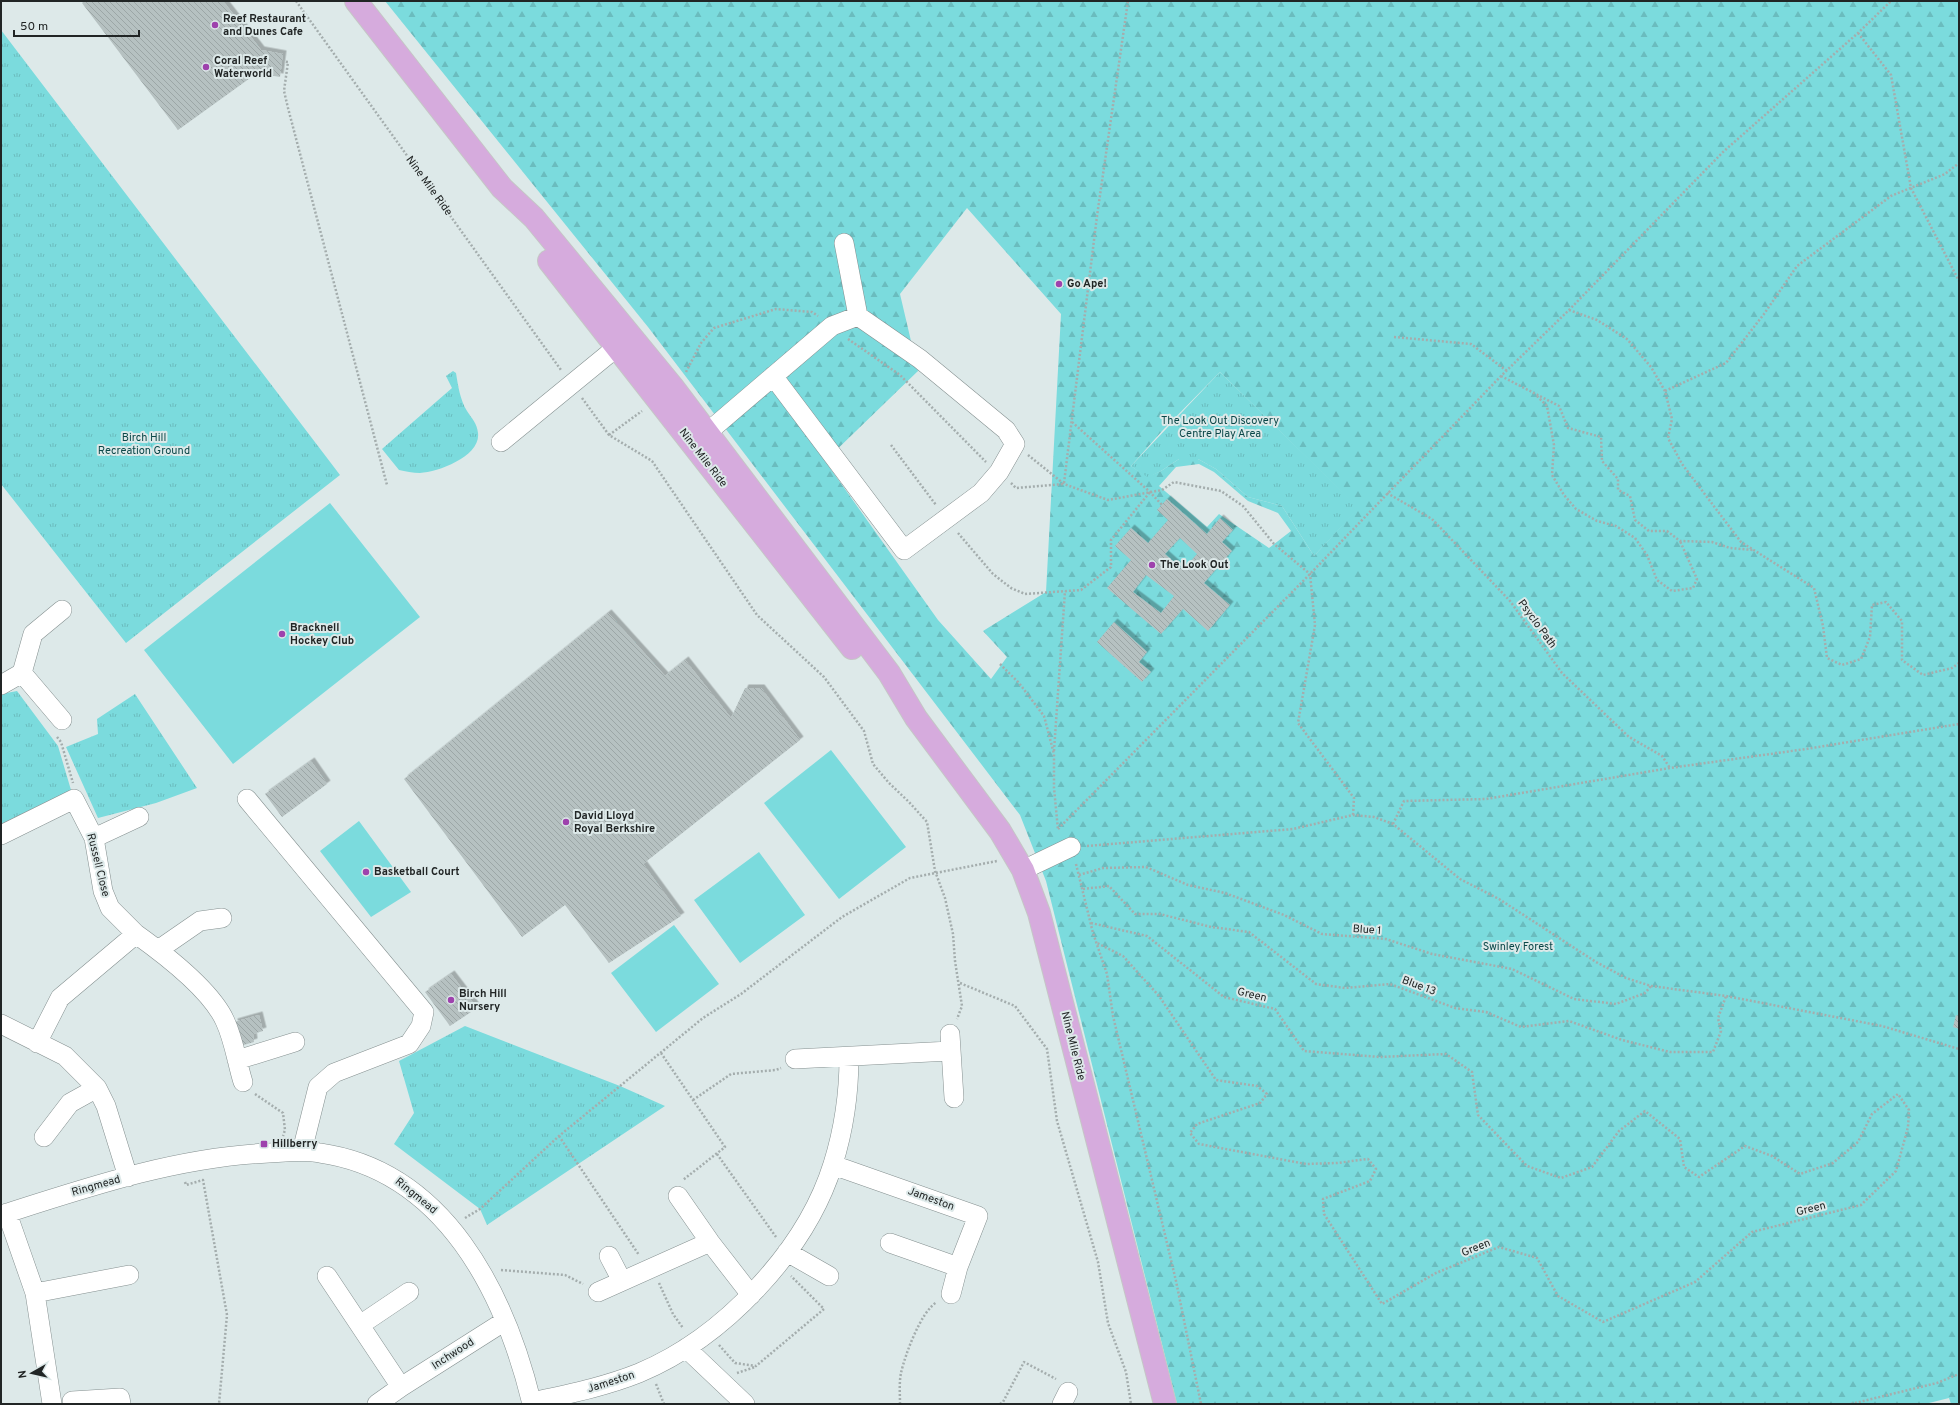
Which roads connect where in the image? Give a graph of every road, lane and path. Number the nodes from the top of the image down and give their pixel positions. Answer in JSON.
{"nodes":[{"id":1,"x":296,"y":1,"type":"edge"},
{"id":2,"x":356,"y":1,"type":"edge"},
{"id":3,"x":1128,"y":1,"type":"edge"},
{"id":4,"x":1891,"y":1,"type":"edge"},
{"id":5,"x":1858,"y":33,"type":"junction"},
{"id":6,"x":282,"y":61,"type":"dead end"},
{"id":7,"x":1959,"y":163,"type":"edge"},
{"id":8,"x":1911,"y":188,"type":"junction"},
{"id":9,"x":844,"y":244,"type":"dead end"},
{"id":10,"x":1959,"y":281,"type":"edge"},
{"id":11,"x":1569,"y":310,"type":"junction"},
{"id":12,"x":858,"y":316,"type":"junction"},
{"id":13,"x":822,"y":319,"type":"dead end"},
{"id":14,"x":846,"y":337,"type":"dead end"},
{"id":15,"x":1394,"y":337,"type":"dead end"},
{"id":16,"x":624,"y":342,"type":"junction"},
{"id":17,"x":1507,"y":370,"type":"junction"},
{"id":18,"x":562,"y":372,"type":"dead end"},
{"id":19,"x":685,"y":373,"type":"dead end"},
{"id":20,"x":774,"y":376,"type":"junction"},
{"id":21,"x":1501,"y":376,"type":"junction"},
{"id":22,"x":1665,"y":391,"type":"junction"},
{"id":23,"x":1534,"y":394,"type":"junction"},
{"id":24,"x":581,"y":397,"type":"dead end"},
{"id":25,"x":642,"y":411,"type":"dead end"},
{"id":26,"x":1072,"y":422,"type":"junction"},
{"id":27,"x":609,"y":435,"type":"junction"},
{"id":28,"x":700,"y":438,"type":"junction"},
{"id":29,"x":501,"y":442,"type":"dead end"},
{"id":30,"x":1015,"y":444,"type":"junction"},
{"id":31,"x":891,"y":446,"type":"dead end"},
{"id":32,"x":988,"y":463,"type":"dead end"},
{"id":33,"x":1004,"y":478,"type":"dead end"},
{"id":34,"x":1064,"y":484,"type":"junction"},
{"id":35,"x":387,"y":485,"type":"dead end"},
{"id":36,"x":1150,"y":492,"type":"junction"},
{"id":37,"x":1387,"y":493,"type":"junction"},
{"id":38,"x":1162,"y":505,"type":"dead end"},
{"id":39,"x":946,"y":519,"type":"junction"},
{"id":40,"x":1680,"y":541,"type":"junction"},
{"id":41,"x":1755,"y":551,"type":"junction"},
{"id":42,"x":1310,"y":574,"type":"junction"},
{"id":43,"x":1065,"y":591,"type":"junction"},
{"id":44,"x":62,"y":610,"type":"dead end"},
{"id":45,"x":1000,"y":664,"type":"dead end"},
{"id":46,"x":1959,"y":664,"type":"edge"},
{"id":47,"x":22,"y":673,"type":"junction"},
{"id":48,"x":1,"y":685,"type":"edge"},
{"id":49,"x":1959,"y":724,"type":"edge"},
{"id":50,"x":59,"y":728,"type":"joint"},
{"id":51,"x":1054,"y":754,"type":"junction"},
{"id":52,"x":1670,"y":768,"type":"junction"},
{"id":53,"x":74,"y":799,"type":"junction"},
{"id":54,"x":246,"y":799,"type":"dead end"},
{"id":55,"x":1353,"y":815,"type":"junction"},
{"id":56,"x":139,"y":817,"type":"dead end"},
{"id":57,"x":1393,"y":824,"type":"junction"},
{"id":58,"x":1058,"y":829,"type":"junction"},
{"id":59,"x":1,"y":835,"type":"edge"},
{"id":60,"x":94,"y":838,"type":"junction"},
{"id":61,"x":1071,"y":847,"type":"junction"},
{"id":62,"x":1020,"y":862,"type":"junction"},
{"id":63,"x":935,"y":871,"type":"junction"},
{"id":64,"x":1079,"y":875,"type":"junction"},
{"id":65,"x":1083,"y":889,"type":"junction"},
{"id":66,"x":222,"y":918,"type":"dead end"},
{"id":67,"x":1091,"y":923,"type":"junction"},
{"id":68,"x":136,"y":934,"type":"junction"},
{"id":69,"x":1097,"y":943,"type":"junction"},
{"id":70,"x":158,"y":950,"type":"junction"},
{"id":71,"x":959,"y":982,"type":"junction"},
{"id":72,"x":1651,"y":986,"type":"junction"},
{"id":73,"x":1726,"y":996,"type":"junction"},
{"id":74,"x":1,"y":1024,"type":"edge"},
{"id":75,"x":295,"y":1042,"type":"dead end"},
{"id":76,"x":37,"y":1043,"type":"junction"},
{"id":77,"x":950,"y":1043,"type":"junction"},
{"id":78,"x":1959,"y":1049,"type":"edge"},
{"id":79,"x":661,"y":1053,"type":"junction"},
{"id":80,"x":849,"y":1057,"type":"junction"},
{"id":81,"x":795,"y":1059,"type":"joint"},
{"id":82,"x":237,"y":1060,"type":"junction"},
{"id":83,"x":243,"y":1082,"type":"joint"},
{"id":84,"x":97,"y":1088,"type":"junction"},
{"id":85,"x":954,"y":1098,"type":"dead end"},
{"id":86,"x":693,"y":1100,"type":"junction"},
{"id":87,"x":559,"y":1136,"type":"junction"},
{"id":88,"x":44,"y":1137,"type":"dead end"},
{"id":89,"x":282,"y":1137,"type":"dead end"},
{"id":90,"x":302,"y":1151,"type":"junction"},
{"id":91,"x":718,"y":1154,"type":"junction"},
{"id":92,"x":183,"y":1163,"type":"junction"},
{"id":93,"x":833,"y":1164,"type":"junction"},
{"id":94,"x":128,"y":1177,"type":"junction"},
{"id":95,"x":678,"y":1196,"type":"joint"},
{"id":96,"x":4,"y":1214,"type":"edge"},
{"id":97,"x":464,"y":1219,"type":"dead end"},
{"id":98,"x":710,"y":1242,"type":"junction"},
{"id":99,"x":890,"y":1243,"type":"dead end"},
{"id":100,"x":609,"y":1256,"type":"dead end"},
{"id":101,"x":783,"y":1258,"type":"junction"},
{"id":102,"x":958,"y":1267,"type":"junction"},
{"id":103,"x":648,"y":1269,"type":"junction"},
{"id":104,"x":498,"y":1270,"type":"dead end"},
{"id":105,"x":129,"y":1275,"type":"dead end"},
{"id":106,"x":327,"y":1276,"type":"dead end"},
{"id":107,"x":829,"y":1276,"type":"dead end"},
{"id":108,"x":622,"y":1281,"type":"junction"},
{"id":109,"x":409,"y":1292,"type":"dead end"},
{"id":110,"x":598,"y":1292,"type":"joint"},
{"id":111,"x":34,"y":1293,"type":"junction"},
{"id":112,"x":951,"y":1294,"type":"joint"},
{"id":113,"x":751,"y":1295,"type":"junction"},
{"id":114,"x":505,"y":1321,"type":"junction"},
{"id":115,"x":360,"y":1326,"type":"junction"},
{"id":116,"x":696,"y":1341,"type":"junction"},
{"id":117,"x":1959,"y":1374,"type":"edge"},
{"id":118,"x":401,"y":1386,"type":"junction"},
{"id":119,"x":1065,"y":1398,"type":"edge"},
{"id":120,"x":72,"y":1401,"type":"dead end"},
{"id":121,"x":120,"y":1401,"type":"edge"},
{"id":122,"x":532,"y":1403,"type":"edge"},
{"id":123,"x":52,"y":1404,"type":"edge"},
{"id":124,"x":219,"y":1404,"type":"edge"},
{"id":125,"x":377,"y":1404,"type":"edge"},
{"id":126,"x":745,"y":1404,"type":"edge"},
{"id":127,"x":900,"y":1404,"type":"edge"},
{"id":128,"x":1000,"y":1404,"type":"edge"},
{"id":129,"x":1131,"y":1404,"type":"edge"},
{"id":130,"x":1165,"y":1404,"type":"edge"},
{"id":131,"x":1201,"y":1404,"type":"edge"},
{"id":132,"x":1851,"y":1404,"type":"edge"}],
"edges":[{"from":1,"to":18,"type":"path","name":"Nine Mile Ride"},
{"from":2,"to":16,"type":"main road","name":"Nine Mile Ride"},
{"from":3,"to":26,"type":"path"},
{"from":4,"to":5,"type":"path"},
{"from":5,"to":8,"type":"path"},
{"from":5,"to":11,"type":"path"},
{"from":6,"to":35,"type":"path"},
{"from":7,"to":8,"type":"path"},
{"from":8,"to":10,"type":"path"},
{"from":8,"to":22,"type":"path"},
{"from":9,"to":12,"type":"street"},
{"from":11,"to":17,"type":"path"},
{"from":11,"to":22,"type":"path"},
{"from":12,"to":20,"type":"street"},
{"from":12,"to":30,"type":"street"},
{"from":13,"to":19,"type":"path"},
{"from":14,"to":32,"type":"path"},
{"from":15,"to":17,"type":"path"},
{"from":16,"to":28,"type":"main road","name":"Nine Mile Ride"},
{"from":16,"to":29,"type":"street"},
{"from":17,"to":21,"type":"path"},
{"from":20,"to":28,"type":"street"},
{"from":20,"to":39,"type":"street"},
{"from":21,"to":23,"type":"path"},
{"from":21,"to":37,"type":"path"},
{"from":22,"to":41,"type":"path"},
{"from":23,"to":40,"type":"path"},
{"from":23,"to":40,"type":"path"},
{"from":24,"to":27,"type":"path"},
{"from":25,"to":27,"type":"path"},
{"from":26,"to":34,"type":"path"},
{"from":26,"to":36,"type":"path"},
{"from":27,"to":63,"type":"path"},
{"from":28,"to":62,"type":"main road","name":"Nine Mile Ride"},
{"from":30,"to":34,"type":"path"},
{"from":30,"to":39,"type":"street"},
{"from":31,"to":39,"type":"path"},
{"from":33,"to":34,"type":"path"},
{"from":34,"to":36,"type":"path"},
{"from":36,"to":38,"type":"path"},
{"from":36,"to":42,"type":"path"},
{"from":36,"to":43,"type":"path"},
{"from":37,"to":42,"type":"path"},
{"from":37,"to":52,"type":"path","name":"Psyclo Path"},
{"from":39,"to":43,"type":"path"},
{"from":40,"to":41,"type":"path"},
{"from":41,"to":46,"type":"path"},
{"from":42,"to":55,"type":"path"},
{"from":42,"to":58,"type":"path"},
{"from":43,"to":51,"type":"path"},
{"from":44,"to":47,"type":"street"},
{"from":45,"to":51,"type":"path"},
{"from":47,"to":48,"type":"street"},
{"from":47,"to":50,"type":"street"},
{"from":49,"to":52,"type":"path"},
{"from":50,"to":53,"type":"path"},
{"from":51,"to":58,"type":"path"},
{"from":52,"to":57,"type":"path"},
{"from":53,"to":59,"type":"street"},
{"from":53,"to":60,"type":"street","name":"Russell Close"},
{"from":54,"to":90,"type":"street"},
{"from":55,"to":57,"type":"path"},
{"from":55,"to":61,"type":"path"},
{"from":56,"to":60,"type":"street"},
{"from":57,"to":72,"type":"path"},
{"from":58,"to":61,"type":"path"},
{"from":60,"to":68,"type":"street","name":"Russell Close"},
{"from":61,"to":62,"type":"street"},
{"from":61,"to":64,"type":"path"},
{"from":62,"to":63,"type":"path"},
{"from":62,"to":130,"type":"main road","name":"Nine Mile Ride"},
{"from":63,"to":71,"type":"path"},
{"from":63,"to":79,"type":"path"},
{"from":64,"to":65,"type":"path"},
{"from":64,"to":72,"type":"path","name":"Blue 1"},
{"from":65,"to":67,"type":"path"},
{"from":65,"to":73,"type":"path","name":"Blue 13"},
{"from":66,"to":70,"type":"street"},
{"from":67,"to":69,"type":"path"},
{"from":67,"to":69,"type":"path","name":"Green"},
{"from":68,"to":70,"type":"street","name":"Russell Close"},
{"from":68,"to":76,"type":"street"},
{"from":69,"to":131,"type":"path"},
{"from":70,"to":82,"type":"street","name":"Russell Close"},
{"from":71,"to":77,"type":"path"},
{"from":71,"to":129,"type":"path"},
{"from":72,"to":73,"type":"path"},
{"from":73,"to":78,"type":"path"},
{"from":74,"to":76,"type":"street"},
{"from":75,"to":82,"type":"street"},
{"from":76,"to":84,"type":"street"},
{"from":77,"to":80,"type":"street"},
{"from":77,"to":85,"type":"street"},
{"from":79,"to":86,"type":"path"},
{"from":79,"to":87,"type":"path"},
{"from":80,"to":81,"type":"street"},
{"from":80,"to":93,"type":"street","name":"Jameston"},
{"from":81,"to":86,"type":"path"},
{"from":82,"to":83,"type":"street","name":"Russell Close"},
{"from":83,"to":89,"type":"path"},
{"from":84,"to":88,"type":"street"},
{"from":84,"to":94,"type":"street"},
{"from":86,"to":91,"type":"path"},
{"from":87,"to":97,"type":"path"},
{"from":87,"to":103,"type":"path"},
{"from":90,"to":92,"type":"street","name":"Ringmead"},
{"from":90,"to":114,"type":"street","name":"Ringmead"},
{"from":91,"to":95,"type":"path"},
{"from":91,"to":101,"type":"path"},
{"from":92,"to":94,"type":"street","name":"Ringmead"},
{"from":92,"to":124,"type":"path"},
{"from":93,"to":101,"type":"street","name":"Jameston"},
{"from":93,"to":102,"type":"street","name":"Jameston"},
{"from":94,"to":96,"type":"street","name":"Ringmead"},
{"from":95,"to":98,"type":"street"},
{"from":96,"to":111,"type":"street"},
{"from":98,"to":103,"type":"street"},
{"from":98,"to":113,"type":"street"},
{"from":99,"to":102,"type":"street"},
{"from":100,"to":108,"type":"street"},
{"from":101,"to":107,"type":"street"},
{"from":101,"to":113,"type":"street","name":"Jameston"},
{"from":101,"to":116,"type":"path"},
{"from":102,"to":112,"type":"street","name":"Jameston"},
{"from":103,"to":108,"type":"street"},
{"from":103,"to":116,"type":"path"},
{"from":104,"to":110,"type":"path"},
{"from":105,"to":111,"type":"street"},
{"from":106,"to":115,"type":"street"},
{"from":108,"to":110,"type":"street"},
{"from":109,"to":115,"type":"street"},
{"from":111,"to":123,"type":"street"},
{"from":112,"to":127,"type":"path"},
{"from":113,"to":116,"type":"street","name":"Jameston"},
{"from":114,"to":118,"type":"street","name":"Inchwood"},
{"from":114,"to":122,"type":"street","name":"Ringmead"},
{"from":115,"to":118,"type":"street"},
{"from":116,"to":122,"type":"street","name":"Jameston"},
{"from":116,"to":126,"type":"street"},
{"from":117,"to":132,"type":"path"},
{"from":118,"to":125,"type":"street","name":"Inchwood"},
{"from":119,"to":128,"type":"path"},
{"from":120,"to":121,"type":"street"}]}
